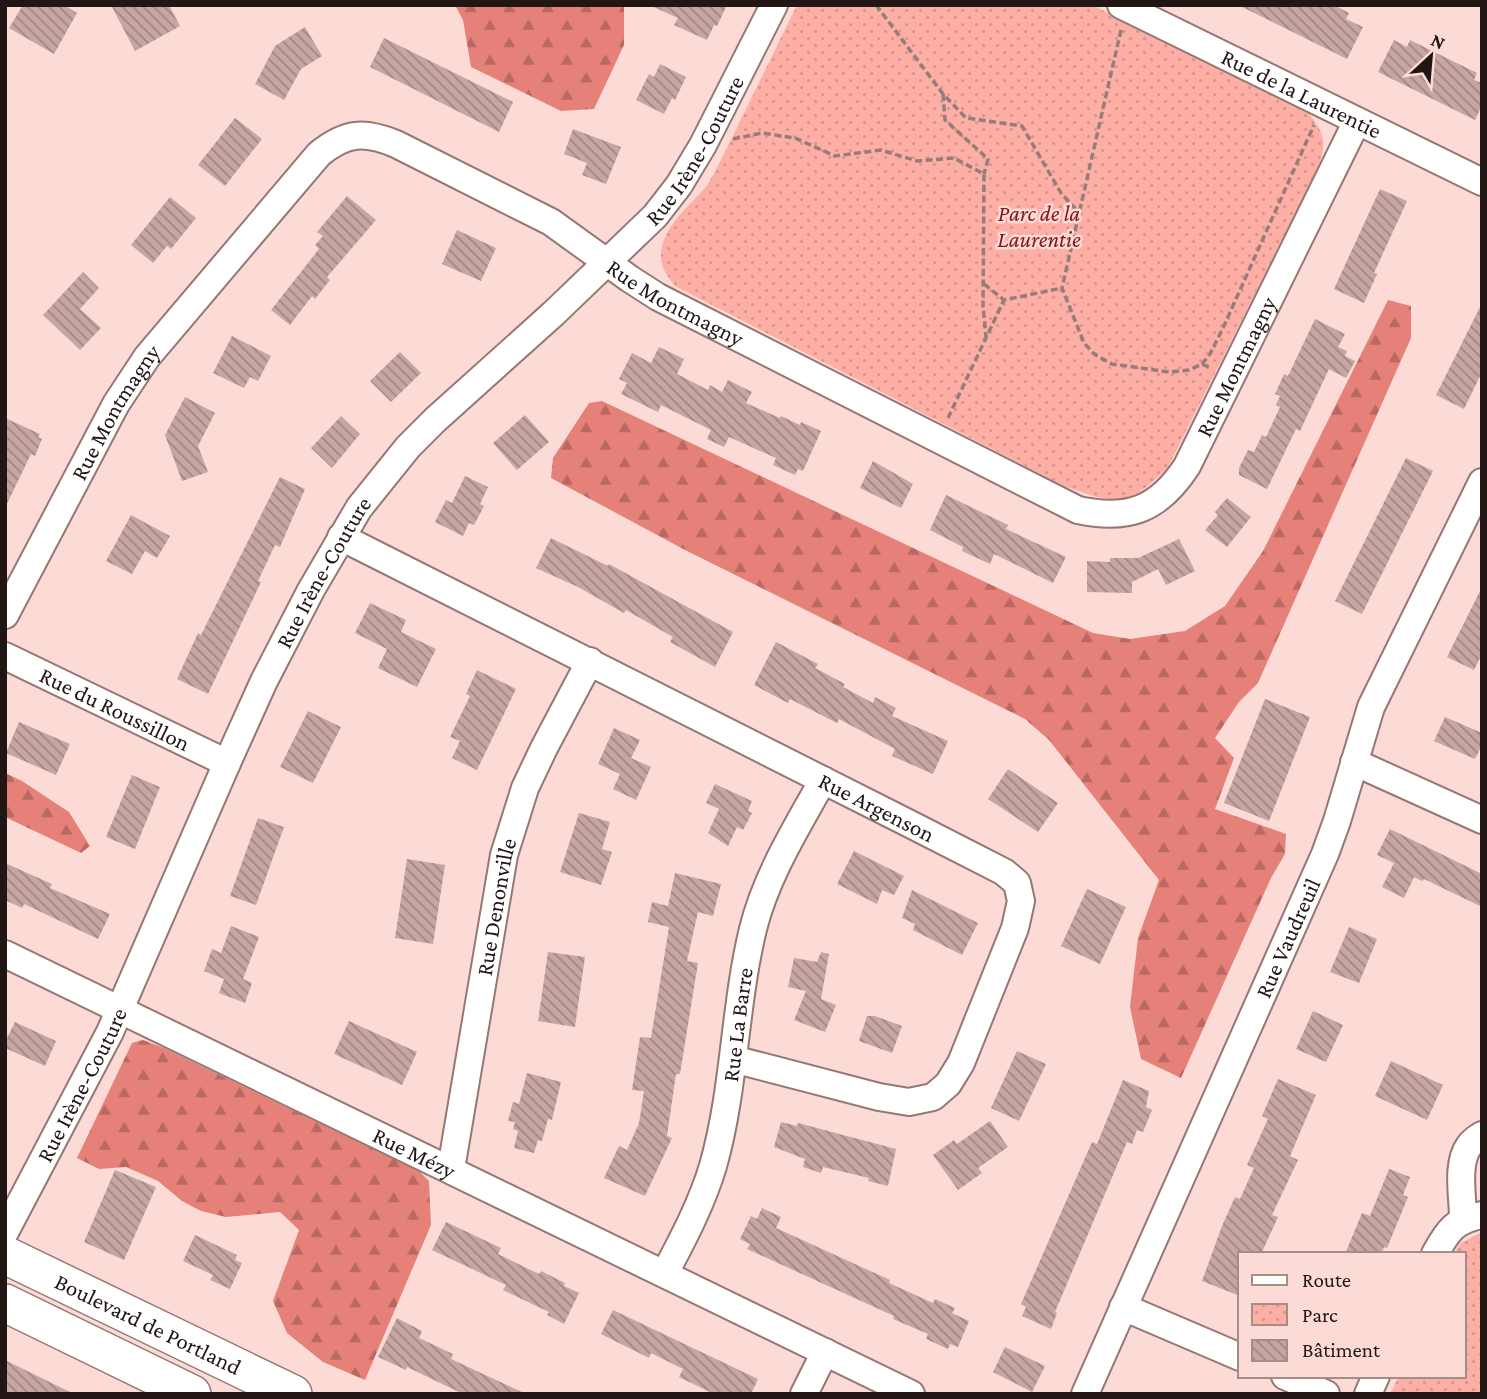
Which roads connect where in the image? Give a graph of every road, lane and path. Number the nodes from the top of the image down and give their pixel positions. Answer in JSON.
{"nodes":[{"id":1,"x":774,"y":5,"type":"edge"},
{"id":2,"x":876,"y":5,"type":"edge"},
{"id":3,"x":1125,"y":7,"type":"edge"},
{"id":4,"x":943,"y":94,"type":"junction"},
{"id":5,"x":1324,"y":104,"type":"junction"},
{"id":6,"x":1357,"y":121,"type":"junction"},
{"id":7,"x":703,"y":145,"type":"junction"},
{"id":8,"x":984,"y":174,"type":"junction"},
{"id":9,"x":1482,"y":182,"type":"edge"},
{"id":10,"x":1079,"y":213,"type":"junction"},
{"id":11,"x":607,"y":261,"type":"junction"},
{"id":12,"x":984,"y":284,"type":"junction"},
{"id":13,"x":1062,"y":288,"type":"junction"},
{"id":14,"x":1004,"y":299,"type":"junction"},
{"id":15,"x":986,"y":337,"type":"junction"},
{"id":16,"x":1202,"y":364,"type":"junction"},
{"id":17,"x":1231,"y":377,"type":"junction"},
{"id":18,"x":938,"y":439,"type":"junction"},
{"id":19,"x":1482,"y":482,"type":"edge"},
{"id":20,"x":341,"y":537,"type":"junction"},
{"id":21,"x":5,"y":615,"type":"edge"},
{"id":22,"x":5,"y":656,"type":"edge"},
{"id":23,"x":590,"y":661,"type":"junction"},
{"id":24,"x":1354,"y":762,"type":"junction"},
{"id":25,"x":227,"y":763,"type":"junction"},
{"id":26,"x":823,"y":780,"type":"junction"},
{"id":27,"x":1482,"y":820,"type":"edge"},
{"id":28,"x":5,"y":954,"type":"edge"},
{"id":29,"x":120,"y":1008,"type":"junction"},
{"id":30,"x":733,"y":1059,"type":"junction"},
{"id":31,"x":1482,"y":1135,"type":"edge"},
{"id":32,"x":451,"y":1169,"type":"junction"},
{"id":33,"x":1473,"y":1217,"type":"edge"},
{"id":34,"x":5,"y":1232,"type":"edge"},
{"id":35,"x":1436,"y":1252,"type":"edge"},
{"id":36,"x":5,"y":1255,"type":"edge"},
{"id":37,"x":664,"y":1273,"type":"junction"},
{"id":38,"x":5,"y":1303,"type":"edge"},
{"id":39,"x":1122,"y":1307,"type":"junction"},
{"id":40,"x":825,"y":1352,"type":"junction"},
{"id":41,"x":1238,"y":1356,"type":"edge"},
{"id":42,"x":1290,"y":1378,"type":"edge"},
{"id":43,"x":1375,"y":1378,"type":"edge"},
{"id":44,"x":192,"y":1394,"type":"edge"},
{"id":45,"x":293,"y":1394,"type":"edge"},
{"id":46,"x":804,"y":1394,"type":"edge"},
{"id":47,"x":911,"y":1394,"type":"edge"},
{"id":48,"x":1085,"y":1394,"type":"edge"},
{"id":49,"x":1326,"y":1394,"type":"edge"},
{"id":50,"x":1368,"y":1394,"type":"edge"}],
"edges":[{"from":1,"to":7,"type":"street","name":"Rue Irène-Couture"},
{"from":2,"to":4,"type":"path"},
{"from":3,"to":5,"type":"street","name":"Rue de la Laurentie"},
{"from":3,"to":10,"type":"path"},
{"from":4,"to":8,"type":"path"},
{"from":4,"to":10,"type":"path"},
{"from":5,"to":6,"type":"street","name":"Rue de la Laurentie"},
{"from":5,"to":16,"type":"path"},
{"from":6,"to":9,"type":"street","name":"Rue de la Laurentie"},
{"from":6,"to":17,"type":"street","name":"Rue Montmagny"},
{"from":7,"to":8,"type":"path"},
{"from":7,"to":11,"type":"street","name":"Rue Irène-Couture"},
{"from":8,"to":12,"type":"path"},
{"from":10,"to":13,"type":"path"},
{"from":11,"to":18,"type":"street","name":"Rue Montmagny"},
{"from":11,"to":20,"type":"street","name":"Rue Irène-Couture"},
{"from":11,"to":21,"type":"street","name":"Rue Montmagny"},
{"from":12,"to":14,"type":"path"},
{"from":12,"to":15,"type":"path"},
{"from":13,"to":14,"type":"path"},
{"from":13,"to":16,"type":"path"},
{"from":14,"to":15,"type":"path"},
{"from":15,"to":18,"type":"path"},
{"from":16,"to":17,"type":"path"},
{"from":17,"to":18,"type":"street","name":"Rue Montmagny"},
{"from":19,"to":24,"type":"street","name":"Rue Vaudreuil"},
{"from":20,"to":23,"type":"street","name":"Rue Argenson"},
{"from":20,"to":25,"type":"street","name":"Rue Irène-Couture"},
{"from":22,"to":25,"type":"street","name":"Rue du Roussillon"},
{"from":23,"to":26,"type":"street","name":"Rue Argenson"},
{"from":23,"to":32,"type":"street","name":"Rue Denonville"},
{"from":24,"to":27,"type":"street"},
{"from":24,"to":39,"type":"street","name":"Rue Vaudreuil"},
{"from":25,"to":29,"type":"street","name":"Rue Irène-Couture"},
{"from":26,"to":30,"type":"street","name":"Rue La Barre"},
{"from":26,"to":30,"type":"street","name":"Rue Argenson"},
{"from":28,"to":29,"type":"street","name":"Rue Mézy"},
{"from":29,"to":32,"type":"street","name":"Rue Mézy"},
{"from":29,"to":34,"type":"street","name":"Rue Irène-Couture"},
{"from":30,"to":37,"type":"street","name":"Rue La Barre"},
{"from":31,"to":33,"type":"street"},
{"from":32,"to":37,"type":"street","name":"Rue Mézy"},
{"from":33,"to":35,"type":"street"},
{"from":36,"to":45,"type":"main road","name":"Boulevard de Portland"},
{"from":37,"to":40,"type":"street","name":"Rue Mézy"},
{"from":38,"to":44,"type":"main road","name":"Boulevard de Portland"},
{"from":39,"to":41,"type":"street"},
{"from":39,"to":48,"type":"street","name":"Rue Vaudreuil"},
{"from":40,"to":46,"type":"street"},
{"from":40,"to":47,"type":"street"},
{"from":42,"to":49,"type":"street"},
{"from":43,"to":50,"type":"street"}]}
